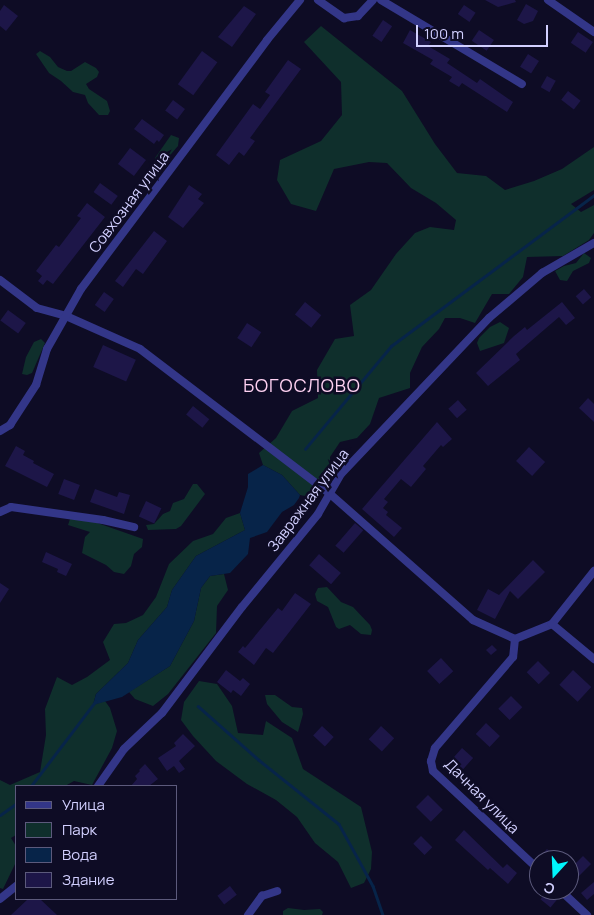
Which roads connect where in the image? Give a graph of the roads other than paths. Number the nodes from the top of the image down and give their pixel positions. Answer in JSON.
{"nodes":[{"id":1,"x":300,"y":0,"type":"edge"},
{"id":2,"x":318,"y":0,"type":"edge"},
{"id":3,"x":373,"y":0,"type":"edge"},
{"id":4,"x":380,"y":0,"type":"edge"},
{"id":5,"x":548,"y":0,"type":"edge"},
{"id":6,"x":594,"y":32,"type":"edge"},
{"id":7,"x":522,"y":84,"type":"dead end"},
{"id":8,"x":594,"y":243,"type":"edge"},
{"id":9,"x":0,"y":280,"type":"edge"},
{"id":10,"x":66,"y":316,"type":"junction"},
{"id":11,"x":0,"y":431,"type":"edge"},
{"id":12,"x":329,"y":493,"type":"junction"},
{"id":13,"x":0,"y":512,"type":"edge"},
{"id":14,"x":134,"y":527,"type":"dead end"},
{"id":15,"x":594,"y":570,"type":"edge"},
{"id":16,"x":552,"y":624,"type":"junction"},
{"id":17,"x":515,"y":638,"type":"junction"},
{"id":18,"x":594,"y":659,"type":"edge"},
{"id":19,"x":99,"y":785,"type":"edge"},
{"id":20,"x":529,"y":861,"type":"edge"},
{"id":21,"x":15,"y":887,"type":"edge"},
{"id":22,"x":277,"y":891,"type":"dead end"},
{"id":23,"x":0,"y":899,"type":"edge"},
{"id":24,"x":571,"y":900,"type":"edge"},
{"id":25,"x":248,"y":915,"type":"edge"},
{"id":26,"x":587,"y":915,"type":"edge"}],
"edges":[{"from":1,"to":10,"type":"street","name":"Совхозная улица"},
{"from":2,"to":3,"type":"street"},
{"from":4,"to":7,"type":"street"},
{"from":5,"to":6,"type":"street"},
{"from":8,"to":12,"type":"street","name":"Завражная улица"},
{"from":9,"to":10,"type":"street"},
{"from":10,"to":11,"type":"street","name":"Совхозная улица"},
{"from":10,"to":12,"type":"street"},
{"from":12,"to":17,"type":"street"},
{"from":12,"to":19,"type":"street","name":"Завражная улица"},
{"from":13,"to":14,"type":"street"},
{"from":15,"to":16,"type":"street"},
{"from":16,"to":17,"type":"street"},
{"from":16,"to":18,"type":"street"},
{"from":17,"to":20,"type":"street","name":"Дачная улица"},
{"from":21,"to":23,"type":"street"},
{"from":22,"to":25,"type":"street"},
{"from":24,"to":26,"type":"street"}]}
